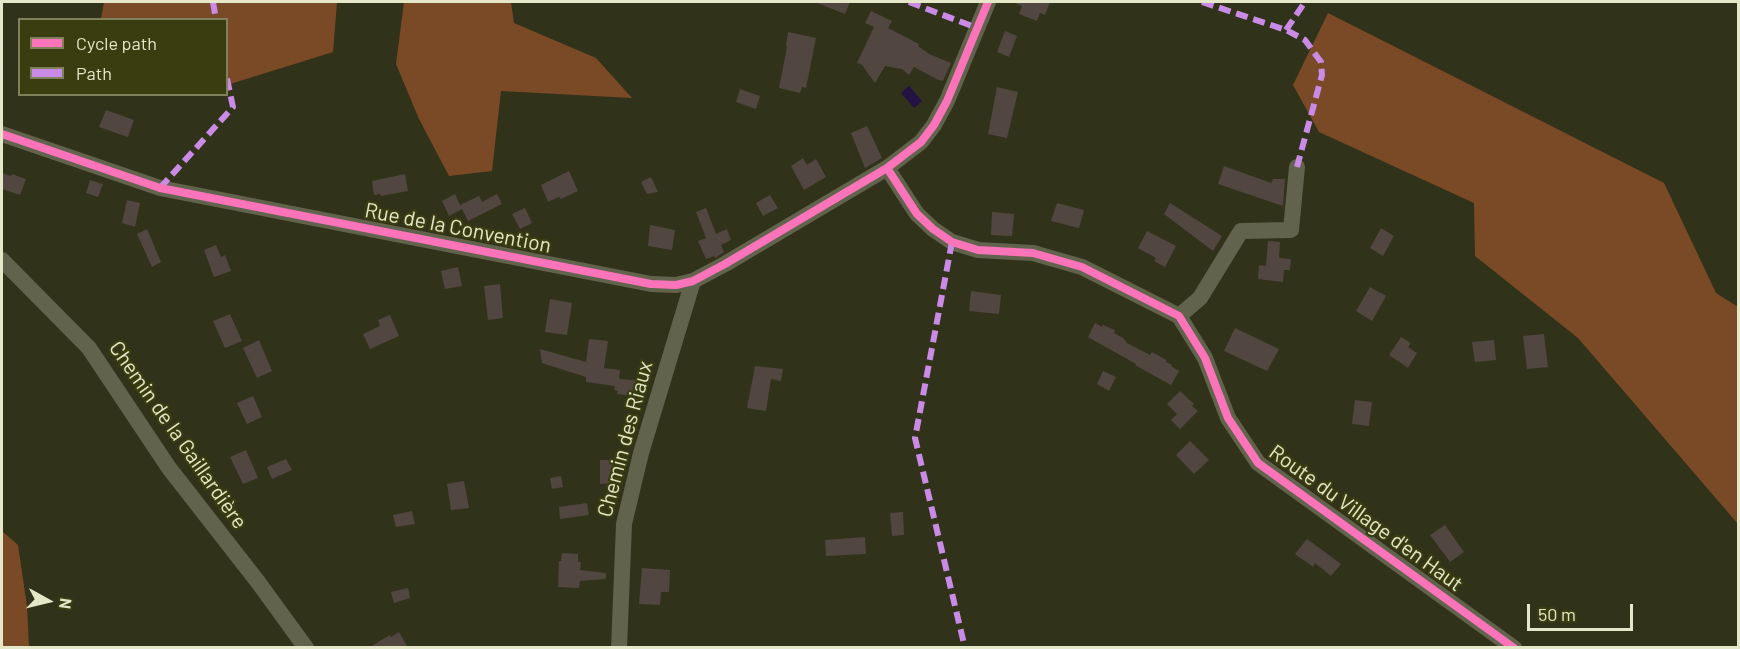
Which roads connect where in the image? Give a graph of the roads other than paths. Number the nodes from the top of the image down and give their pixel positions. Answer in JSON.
{"nodes":[{"id":1,"x":988,"y":2,"type":"edge"},
{"id":2,"x":2,"y":134,"type":"edge"},
{"id":3,"x":1297,"y":167,"type":"dead end"},
{"id":4,"x":887,"y":168,"type":"junction"},
{"id":5,"x":2,"y":260,"type":"edge"},
{"id":6,"x":693,"y":281,"type":"junction"},
{"id":7,"x":1179,"y":316,"type":"junction"},
{"id":8,"x":306,"y":648,"type":"edge"},
{"id":9,"x":619,"y":648,"type":"edge"},
{"id":10,"x":1514,"y":648,"type":"edge"}],
"edges":[{"from":1,"to":4,"type":"street","name":"Rue de la Convention"},
{"from":2,"to":6,"type":"street","name":"Rue de la Convention"},
{"from":3,"to":7,"type":"street"},
{"from":4,"to":6,"type":"street","name":"Rue de la Convention"},
{"from":4,"to":7,"type":"street"},
{"from":5,"to":8,"type":"street","name":"Chemin de la Gaillardière"},
{"from":6,"to":9,"type":"street","name":"Chemin des Riaux"},
{"from":7,"to":10,"type":"street","name":"Route du Village d'en Haut"}]}
